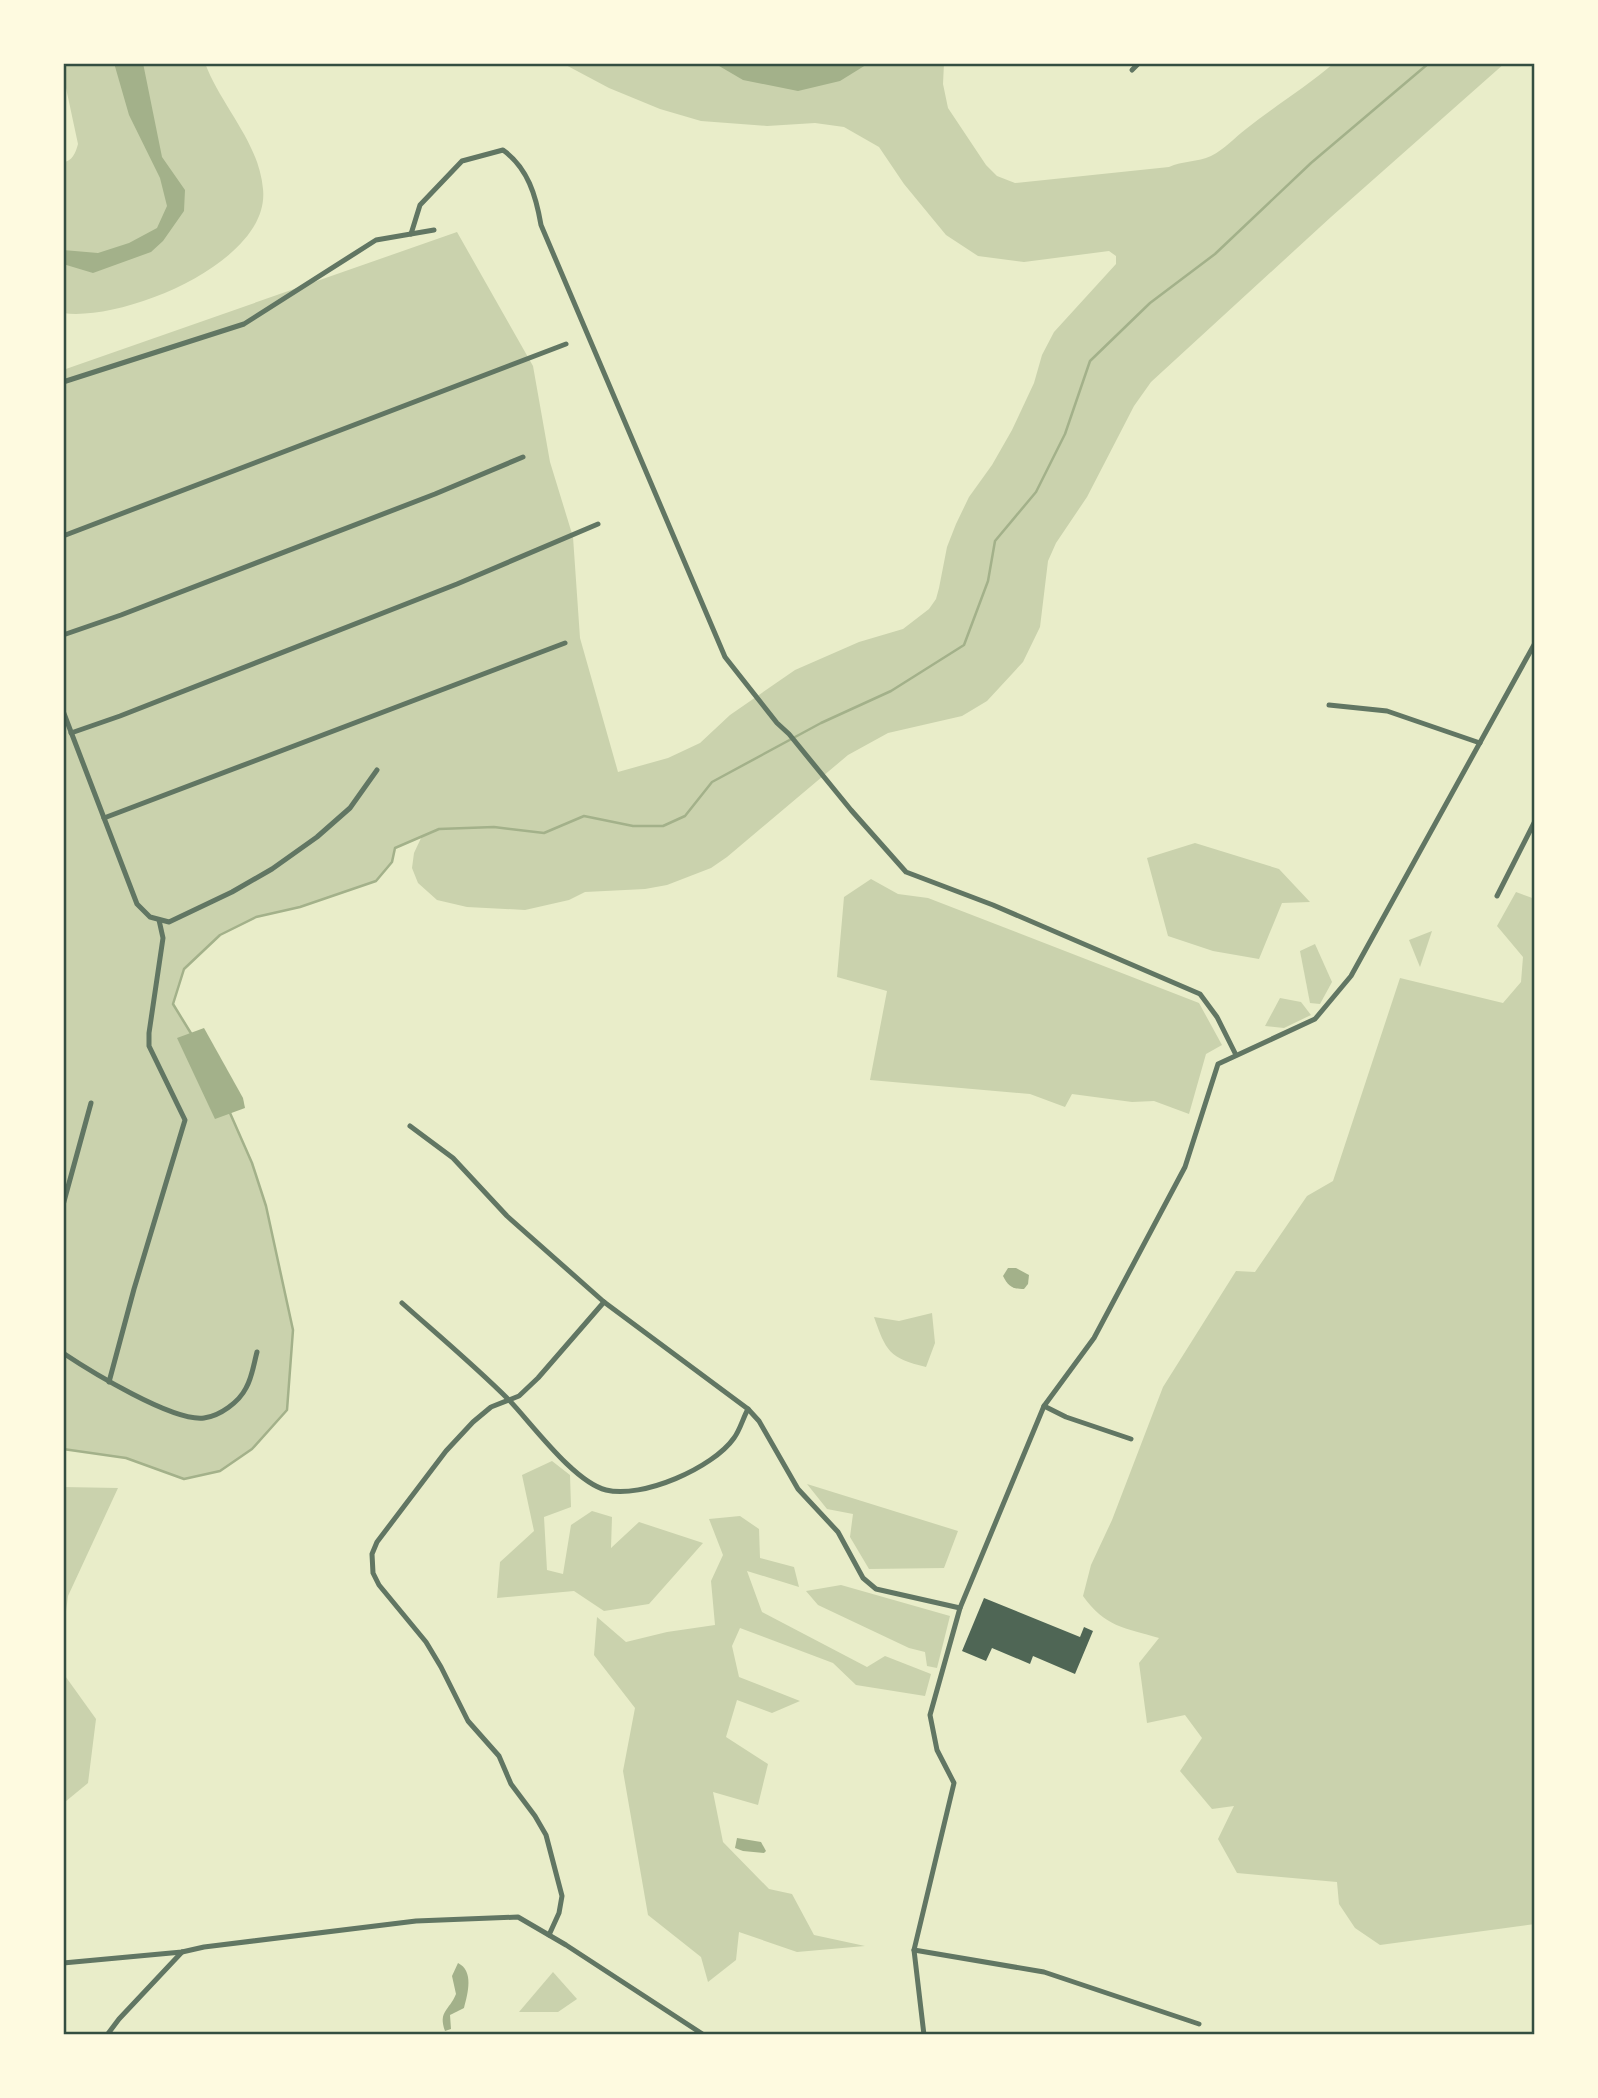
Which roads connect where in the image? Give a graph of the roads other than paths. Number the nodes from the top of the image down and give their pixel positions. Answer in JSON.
{"nodes":[{"id":1,"x":1139,"y":63,"type":"edge"},
{"id":2,"x":1132,"y":69,"type":"dead end"},
{"id":3,"x":434,"y":230,"type":"dead end"},
{"id":4,"x":411,"y":234,"type":"junction"},
{"id":5,"x":566,"y":344,"type":"dead end"},
{"id":6,"x":63,"y":382,"type":"edge"},
{"id":7,"x":523,"y":457,"type":"dead end"},
{"id":8,"x":598,"y":524,"type":"dead end"},
{"id":9,"x":63,"y":536,"type":"edge"},
{"id":10,"x":63,"y":635,"type":"edge"},
{"id":11,"x":565,"y":643,"type":"dead end"},
{"id":12,"x":1535,"y":644,"type":"edge"},
{"id":13,"x":1329,"y":705,"type":"dead end"},
{"id":14,"x":63,"y":711,"type":"edge"},
{"id":15,"x":71,"y":733,"type":"junction"},
{"id":16,"x":1480,"y":743,"type":"junction"},
{"id":17,"x":377,"y":770,"type":"dead end"},
{"id":18,"x":104,"y":818,"type":"junction"},
{"id":19,"x":1535,"y":821,"type":"edge"},
{"id":20,"x":1497,"y":896,"type":"dead end"},
{"id":21,"x":159,"y":920,"type":"junction"},
{"id":22,"x":1236,"y":1055,"type":"junction"},
{"id":23,"x":91,"y":1104,"type":"dead end"},
{"id":24,"x":410,"y":1126,"type":"dead end"},
{"id":25,"x":63,"y":1205,"type":"edge"},
{"id":26,"x":604,"y":1302,"type":"junction"},
{"id":27,"x":402,"y":1303,"type":"dead end"},
{"id":28,"x":257,"y":1352,"type":"dead end"},
{"id":29,"x":63,"y":1353,"type":"edge"},
{"id":30,"x":109,"y":1382,"type":"junction"},
{"id":31,"x":508,"y":1399,"type":"junction"},
{"id":32,"x":1044,"y":1406,"type":"junction"},
{"id":33,"x":748,"y":1409,"type":"junction"},
{"id":34,"x":1131,"y":1439,"type":"dead end"},
{"id":35,"x":960,"y":1608,"type":"junction"},
{"id":36,"x":549,"y":1935,"type":"junction"},
{"id":37,"x":914,"y":1950,"type":"junction"},
{"id":38,"x":183,"y":1952,"type":"junction"},
{"id":39,"x":63,"y":1963,"type":"edge"},
{"id":40,"x":1199,"y":2024,"type":"dead end"},
{"id":41,"x":107,"y":2035,"type":"edge"},
{"id":42,"x":704,"y":2035,"type":"edge"},
{"id":43,"x":924,"y":2035,"type":"edge"}],
"edges":[{"from":1,"to":2,"type":"street"},
{"from":3,"to":4,"type":"street"},
{"from":4,"to":6,"type":"street"},
{"from":4,"to":22,"type":"street"},
{"from":5,"to":9,"type":"street"},
{"from":7,"to":10,"type":"street"},
{"from":8,"to":15,"type":"street"},
{"from":11,"to":18,"type":"street"},
{"from":12,"to":16,"type":"street"},
{"from":13,"to":16,"type":"street"},
{"from":14,"to":15,"type":"street"},
{"from":15,"to":18,"type":"street"},
{"from":16,"to":22,"type":"street"},
{"from":17,"to":21,"type":"street"},
{"from":18,"to":21,"type":"street"},
{"from":19,"to":20,"type":"street"},
{"from":21,"to":30,"type":"street"},
{"from":22,"to":32,"type":"street"},
{"from":23,"to":25,"type":"street"},
{"from":24,"to":26,"type":"street"},
{"from":26,"to":31,"type":"street"},
{"from":26,"to":33,"type":"street"},
{"from":27,"to":31,"type":"street"},
{"from":28,"to":30,"type":"street"},
{"from":29,"to":30,"type":"street"},
{"from":31,"to":33,"type":"street"},
{"from":31,"to":36,"type":"street"},
{"from":32,"to":34,"type":"street"},
{"from":32,"to":35,"type":"street"},
{"from":33,"to":35,"type":"street"},
{"from":35,"to":37,"type":"street"},
{"from":36,"to":38,"type":"street"},
{"from":36,"to":42,"type":"street"},
{"from":37,"to":40,"type":"street"},
{"from":37,"to":43,"type":"street"},
{"from":38,"to":39,"type":"street"},
{"from":38,"to":41,"type":"street"}]}
